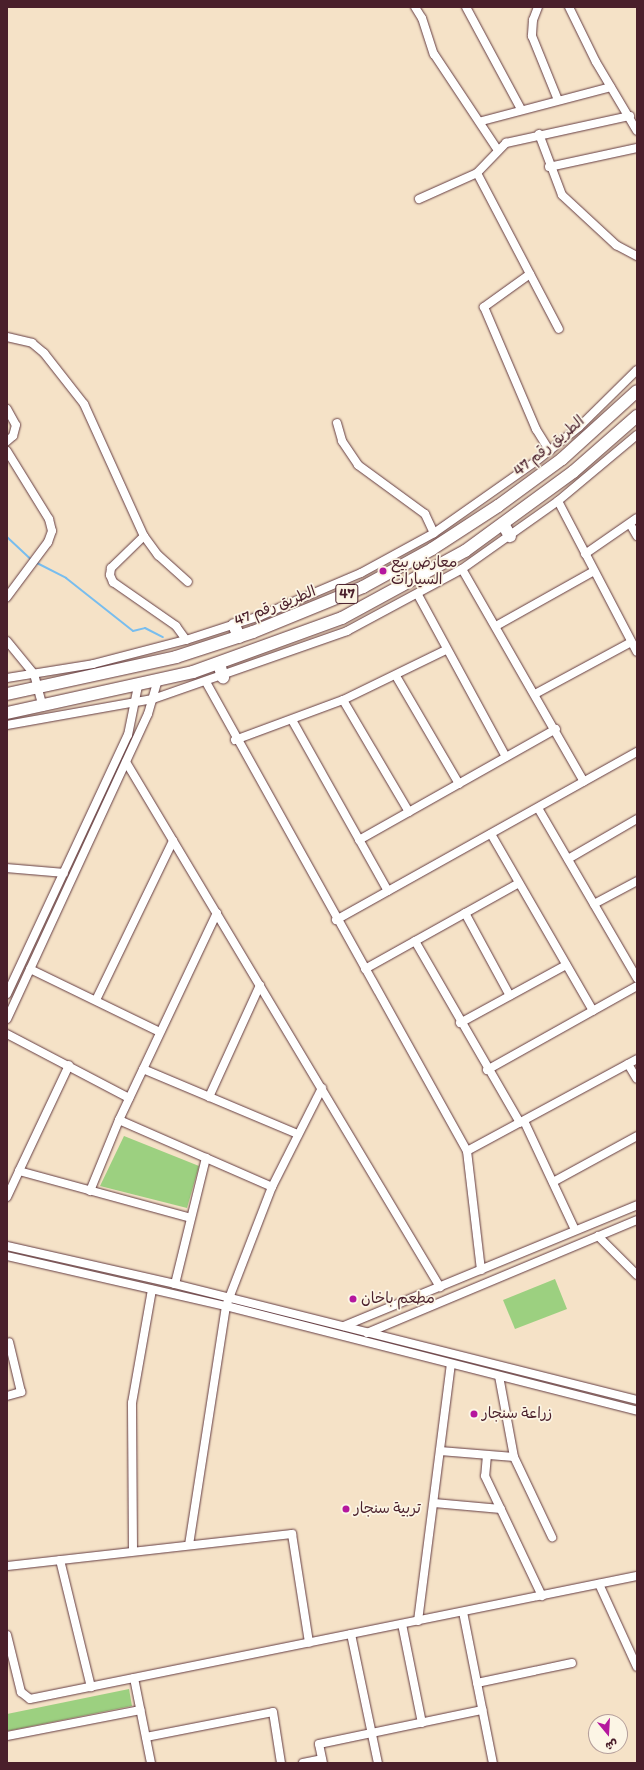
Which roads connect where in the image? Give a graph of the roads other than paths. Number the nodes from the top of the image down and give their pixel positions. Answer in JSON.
{"nodes":[{"id":1,"x":415,"y":7,"type":"edge"},
{"id":2,"x":466,"y":7,"type":"edge"},
{"id":3,"x":538,"y":7,"type":"edge"},
{"id":4,"x":569,"y":7,"type":"edge"},
{"id":5,"x":612,"y":87,"type":"junction"},
{"id":6,"x":558,"y":100,"type":"junction"},
{"id":7,"x":521,"y":109,"type":"junction"},
{"id":8,"x":630,"y":116,"type":"junction"},
{"id":9,"x":482,"y":121,"type":"junction"},
{"id":10,"x":637,"y":131,"type":"edge"},
{"id":11,"x":539,"y":134,"type":"junction"},
{"id":12,"x":637,"y":148,"type":"edge"},
{"id":13,"x":498,"y":149,"type":"junction"},
{"id":14,"x":549,"y":167,"type":"junction"},
{"id":15,"x":477,"y":173,"type":"junction"},
{"id":16,"x":419,"y":199,"type":"dead end"},
{"id":17,"x":637,"y":256,"type":"edge"},
{"id":18,"x":530,"y":274,"type":"junction"},
{"id":19,"x":559,"y":329,"type":"dead end"},
{"id":20,"x":7,"y":337,"type":"edge"},
{"id":21,"x":637,"y":370,"type":"edge"},
{"id":22,"x":637,"y":391,"type":"edge"},
{"id":23,"x":7,"y":409,"type":"edge"},
{"id":24,"x":637,"y":416,"type":"edge"},
{"id":25,"x":337,"y":423,"type":"dead end"},
{"id":26,"x":637,"y":436,"type":"edge"},
{"id":27,"x":7,"y":441,"type":"edge"},
{"id":28,"x":7,"y":451,"type":"edge"},
{"id":29,"x":550,"y":451,"type":"junction"},
{"id":30,"x":562,"y":460,"type":"junction"},
{"id":31,"x":573,"y":472,"type":"junction"},
{"id":32,"x":558,"y":501,"type":"junction"},
{"id":33,"x":637,"y":518,"type":"edge"},
{"id":34,"x":503,"y":524,"type":"junction"},
{"id":35,"x":630,"y":524,"type":"junction"},
{"id":36,"x":434,"y":532,"type":"junction"},
{"id":37,"x":144,"y":536,"type":"junction"},
{"id":38,"x":510,"y":536,"type":"junction"},
{"id":39,"x":637,"y":536,"type":"edge"},
{"id":40,"x":585,"y":554,"type":"junction"},
{"id":41,"x":462,"y":569,"type":"junction"},
{"id":42,"x":594,"y":571,"type":"junction"},
{"id":43,"x":188,"y":582,"type":"dead end"},
{"id":44,"x":418,"y":595,"type":"junction"},
{"id":45,"x":7,"y":598,"type":"edge"},
{"id":46,"x":234,"y":625,"type":"junction"},
{"id":47,"x":496,"y":626,"type":"junction"},
{"id":48,"x":239,"y":637,"type":"junction"},
{"id":49,"x":186,"y":640,"type":"junction"},
{"id":50,"x":7,"y":641,"type":"edge"},
{"id":51,"x":631,"y":642,"type":"junction"},
{"id":52,"x":446,"y":650,"type":"junction"},
{"id":53,"x":637,"y":652,"type":"edge"},
{"id":54,"x":219,"y":664,"type":"junction"},
{"id":55,"x":34,"y":674,"type":"junction"},
{"id":56,"x":396,"y":676,"type":"junction"},
{"id":57,"x":223,"y":677,"type":"junction"},
{"id":58,"x":7,"y":678,"type":"edge"},
{"id":59,"x":156,"y":682,"type":"junction"},
{"id":60,"x":206,"y":682,"type":"junction"},
{"id":61,"x":138,"y":686,"type":"junction"},
{"id":62,"x":39,"y":689,"type":"junction"},
{"id":63,"x":7,"y":694,"type":"edge"},
{"id":64,"x":535,"y":694,"type":"junction"},
{"id":65,"x":153,"y":698,"type":"junction"},
{"id":66,"x":343,"y":700,"type":"junction"},
{"id":67,"x":136,"y":703,"type":"junction"},
{"id":68,"x":43,"y":707,"type":"junction"},
{"id":69,"x":7,"y":713,"type":"edge"},
{"id":70,"x":292,"y":720,"type":"junction"},
{"id":71,"x":7,"y":726,"type":"edge"},
{"id":72,"x":556,"y":729,"type":"junction"},
{"id":73,"x":235,"y":740,"type":"junction"},
{"id":74,"x":637,"y":752,"type":"edge"},
{"id":75,"x":506,"y":757,"type":"junction"},
{"id":76,"x":126,"y":762,"type":"junction"},
{"id":77,"x":584,"y":782,"type":"junction"},
{"id":78,"x":459,"y":784,"type":"junction"},
{"id":79,"x":538,"y":808,"type":"junction"},
{"id":80,"x":409,"y":812,"type":"junction"},
{"id":81,"x":637,"y":819,"type":"edge"},
{"id":82,"x":491,"y":834,"type":"junction"},
{"id":83,"x":359,"y":840,"type":"junction"},
{"id":84,"x":173,"y":841,"type":"junction"},
{"id":85,"x":568,"y":859,"type":"junction"},
{"id":86,"x":7,"y":868,"type":"edge"},
{"id":87,"x":64,"y":873,"type":"junction"},
{"id":88,"x":637,"y":881,"type":"edge"},
{"id":89,"x":519,"y":883,"type":"junction"},
{"id":90,"x":388,"y":891,"type":"junction"},
{"id":91,"x":594,"y":904,"type":"junction"},
{"id":92,"x":216,"y":913,"type":"junction"},
{"id":93,"x":465,"y":913,"type":"junction"},
{"id":94,"x":336,"y":920,"type":"junction"},
{"id":95,"x":415,"y":941,"type":"junction"},
{"id":96,"x":566,"y":965,"type":"junction"},
{"id":97,"x":30,"y":969,"type":"junction"},
{"id":98,"x":365,"y":969,"type":"junction"},
{"id":99,"x":637,"y":978,"type":"edge"},
{"id":100,"x":260,"y":985,"type":"junction"},
{"id":101,"x":637,"y":986,"type":"edge"},
{"id":102,"x":7,"y":994,"type":"edge"},
{"id":103,"x":510,"y":996,"type":"junction"},
{"id":104,"x":96,"y":1000,"type":"junction"},
{"id":105,"x":593,"y":1011,"type":"junction"},
{"id":106,"x":7,"y":1019,"type":"edge"},
{"id":107,"x":460,"y":1023,"type":"junction"},
{"id":108,"x":160,"y":1032,"type":"junction"},
{"id":109,"x":7,"y":1034,"type":"edge"},
{"id":110,"x":637,"y":1059,"type":"edge"},
{"id":111,"x":628,"y":1064,"type":"junction"},
{"id":112,"x":69,"y":1065,"type":"junction"},
{"id":113,"x":143,"y":1069,"type":"junction"},
{"id":114,"x":487,"y":1070,"type":"junction"},
{"id":115,"x":637,"y":1080,"type":"edge"},
{"id":116,"x":322,"y":1088,"type":"junction"},
{"id":117,"x":208,"y":1097,"type":"junction"},
{"id":118,"x":129,"y":1098,"type":"junction"},
{"id":119,"x":119,"y":1120,"type":"junction"},
{"id":120,"x":522,"y":1122,"type":"junction"},
{"id":121,"x":298,"y":1134,"type":"junction"},
{"id":122,"x":637,"y":1136,"type":"edge"},
{"id":123,"x":467,"y":1151,"type":"junction"},
{"id":124,"x":206,"y":1158,"type":"junction"},
{"id":125,"x":19,"y":1171,"type":"junction"},
{"id":126,"x":553,"y":1182,"type":"junction"},
{"id":127,"x":272,"y":1187,"type":"junction"},
{"id":128,"x":90,"y":1191,"type":"junction"},
{"id":129,"x":7,"y":1197,"type":"edge"},
{"id":130,"x":637,"y":1205,"type":"edge"},
{"id":131,"x":190,"y":1218,"type":"junction"},
{"id":132,"x":637,"y":1220,"type":"edge"},
{"id":133,"x":575,"y":1230,"type":"junction"},
{"id":134,"x":598,"y":1236,"type":"junction"},
{"id":135,"x":7,"y":1246,"type":"edge"},
{"id":136,"x":7,"y":1256,"type":"edge"},
{"id":137,"x":481,"y":1270,"type":"junction"},
{"id":138,"x":637,"y":1276,"type":"edge"},
{"id":139,"x":175,"y":1284,"type":"junction"},
{"id":140,"x":440,"y":1286,"type":"junction"},
{"id":141,"x":152,"y":1290,"type":"junction"},
{"id":142,"x":229,"y":1298,"type":"junction"},
{"id":143,"x":226,"y":1306,"type":"junction"},
{"id":144,"x":395,"y":1306,"type":"junction"},
{"id":145,"x":400,"y":1318,"type":"junction"},
{"id":146,"x":344,"y":1326,"type":"junction"},
{"id":147,"x":367,"y":1332,"type":"junction"},
{"id":148,"x":362,"y":1341,"type":"junction"},
{"id":149,"x":9,"y":1342,"type":"dead end"},
{"id":150,"x":452,"y":1364,"type":"junction"},
{"id":151,"x":499,"y":1376,"type":"junction"},
{"id":152,"x":7,"y":1396,"type":"edge"},
{"id":153,"x":637,"y":1400,"type":"edge"},
{"id":154,"x":637,"y":1411,"type":"edge"},
{"id":155,"x":440,"y":1451,"type":"junction"},
{"id":156,"x":486,"y":1455,"type":"junction"},
{"id":157,"x":514,"y":1457,"type":"junction"},
{"id":158,"x":434,"y":1503,"type":"junction"},
{"id":159,"x":501,"y":1509,"type":"junction"},
{"id":160,"x":552,"y":1537,"type":"dead end"},
{"id":161,"x":189,"y":1545,"type":"junction"},
{"id":162,"x":133,"y":1552,"type":"junction"},
{"id":163,"x":60,"y":1560,"type":"junction"},
{"id":164,"x":7,"y":1566,"type":"edge"},
{"id":165,"x":637,"y":1576,"type":"edge"},
{"id":166,"x":599,"y":1584,"type":"junction"},
{"id":167,"x":542,"y":1596,"type":"junction"},
{"id":168,"x":463,"y":1612,"type":"junction"},
{"id":169,"x":418,"y":1621,"type":"junction"},
{"id":170,"x":402,"y":1624,"type":"junction"},
{"id":171,"x":351,"y":1634,"type":"junction"},
{"id":172,"x":7,"y":1635,"type":"edge"},
{"id":173,"x":309,"y":1643,"type":"junction"},
{"id":174,"x":572,"y":1663,"type":"dead end"},
{"id":175,"x":637,"y":1667,"type":"edge"},
{"id":176,"x":134,"y":1678,"type":"junction"},
{"id":177,"x":477,"y":1683,"type":"junction"},
{"id":178,"x":91,"y":1687,"type":"junction"},
{"id":179,"x":141,"y":1710,"type":"junction"},
{"id":180,"x":482,"y":1710,"type":"junction"},
{"id":181,"x":422,"y":1723,"type":"junction"},
{"id":182,"x":372,"y":1733,"type":"junction"},
{"id":183,"x":7,"y":1736,"type":"edge"},
{"id":184,"x":146,"y":1737,"type":"junction"},
{"id":185,"x":322,"y":1761,"type":"edge"},
{"id":186,"x":151,"y":1763,"type":"edge"},
{"id":187,"x":281,"y":1763,"type":"edge"},
{"id":188,"x":303,"y":1763,"type":"edge"},
{"id":189,"x":378,"y":1763,"type":"edge"},
{"id":190,"x":492,"y":1763,"type":"edge"}],
"edges":[{"from":1,"to":9,"type":"street"},
{"from":2,"to":7,"type":"street"},
{"from":3,"to":6,"type":"street"},
{"from":4,"to":5,"type":"street"},
{"from":5,"to":6,"type":"street"},
{"from":5,"to":8,"type":"street"},
{"from":6,"to":7,"type":"street"},
{"from":7,"to":9,"type":"street"},
{"from":8,"to":10,"type":"street"},
{"from":8,"to":11,"type":"street"},
{"from":9,"to":13,"type":"street"},
{"from":11,"to":13,"type":"street"},
{"from":11,"to":14,"type":"street"},
{"from":12,"to":14,"type":"street"},
{"from":13,"to":15,"type":"street"},
{"from":14,"to":17,"type":"street"},
{"from":15,"to":16,"type":"street"},
{"from":15,"to":18,"type":"street"},
{"from":18,"to":19,"type":"street"},
{"from":18,"to":29,"type":"street"},
{"from":20,"to":37,"type":"street"},
{"from":21,"to":29,"type":"street"},
{"from":22,"to":30,"type":"highway","name":"الطريق رقم 47","number":"47"},
{"from":23,"to":27,"type":"street"},
{"from":24,"to":31,"type":"highway","number":"47"},
{"from":25,"to":36,"type":"street"},
{"from":26,"to":32,"type":"street"},
{"from":28,"to":45,"type":"street"},
{"from":29,"to":36,"type":"street"},
{"from":30,"to":31,"type":"highway"},
{"from":30,"to":48,"type":"highway","name":"الطريق رقم 47","number":"47"},
{"from":31,"to":34,"type":"highway","number":"47"},
{"from":32,"to":38,"type":"street"},
{"from":32,"to":40,"type":"street"},
{"from":33,"to":35,"type":"street"},
{"from":34,"to":38,"type":"highway"},
{"from":34,"to":54,"type":"highway","number":"47"},
{"from":35,"to":39,"type":"street"},
{"from":35,"to":40,"type":"street"},
{"from":36,"to":46,"type":"street"},
{"from":37,"to":43,"type":"street"},
{"from":37,"to":49,"type":"street"},
{"from":38,"to":41,"type":"street"},
{"from":40,"to":42,"type":"street"},
{"from":41,"to":44,"type":"street"},
{"from":41,"to":47,"type":"street"},
{"from":42,"to":47,"type":"street"},
{"from":42,"to":51,"type":"street"},
{"from":44,"to":52,"type":"street"},
{"from":44,"to":57,"type":"street"},
{"from":46,"to":48,"type":"highway"},
{"from":46,"to":49,"type":"street"},
{"from":47,"to":64,"type":"street"},
{"from":48,"to":62,"type":"highway","name":"الطريق رقم 47","number":"47"},
{"from":49,"to":55,"type":"street"},
{"from":50,"to":55,"type":"street"},
{"from":51,"to":53,"type":"street"},
{"from":51,"to":64,"type":"street"},
{"from":52,"to":56,"type":"street"},
{"from":52,"to":75,"type":"street"},
{"from":54,"to":57,"type":"highway"},
{"from":54,"to":59,"type":"highway","number":"47"},
{"from":55,"to":58,"type":"street"},
{"from":55,"to":62,"type":"street"},
{"from":56,"to":66,"type":"street"},
{"from":56,"to":78,"type":"street"},
{"from":57,"to":60,"type":"street"},
{"from":59,"to":61,"type":"highway","number":"47"},
{"from":59,"to":65,"type":"street"},
{"from":60,"to":65,"type":"street"},
{"from":60,"to":73,"type":"street"},
{"from":61,"to":67,"type":"street"},
{"from":61,"to":68,"type":"highway","number":"47"},
{"from":62,"to":63,"type":"highway","name":"الطريق رقم 47","number":"47"},
{"from":62,"to":68,"type":"street"},
{"from":64,"to":72,"type":"street"},
{"from":65,"to":67,"type":"street"},
{"from":65,"to":76,"type":"street"},
{"from":66,"to":70,"type":"street"},
{"from":66,"to":80,"type":"street"},
{"from":67,"to":71,"type":"street"},
{"from":67,"to":87,"type":"street"},
{"from":68,"to":69,"type":"highway","number":"47"},
{"from":70,"to":73,"type":"street"},
{"from":70,"to":83,"type":"street"},
{"from":72,"to":75,"type":"street"},
{"from":72,"to":77,"type":"street"},
{"from":73,"to":94,"type":"street"},
{"from":74,"to":77,"type":"street"},
{"from":75,"to":78,"type":"street"},
{"from":76,"to":84,"type":"street"},
{"from":76,"to":97,"type":"street"},
{"from":77,"to":79,"type":"street"},
{"from":78,"to":80,"type":"street"},
{"from":79,"to":82,"type":"street"},
{"from":79,"to":85,"type":"street"},
{"from":80,"to":83,"type":"street"},
{"from":81,"to":85,"type":"street"},
{"from":82,"to":89,"type":"street"},
{"from":82,"to":90,"type":"street"},
{"from":83,"to":90,"type":"street"},
{"from":84,"to":92,"type":"street"},
{"from":84,"to":104,"type":"street"},
{"from":85,"to":91,"type":"street"},
{"from":86,"to":87,"type":"street"},
{"from":87,"to":102,"type":"street"},
{"from":88,"to":91,"type":"street"},
{"from":89,"to":93,"type":"street"},
{"from":89,"to":96,"type":"street"},
{"from":90,"to":94,"type":"street"},
{"from":91,"to":99,"type":"street"},
{"from":92,"to":100,"type":"street"},
{"from":92,"to":108,"type":"street"},
{"from":93,"to":95,"type":"street"},
{"from":93,"to":103,"type":"street"},
{"from":94,"to":98,"type":"street"},
{"from":95,"to":98,"type":"street"},
{"from":95,"to":107,"type":"street"},
{"from":96,"to":103,"type":"street"},
{"from":96,"to":105,"type":"street"},
{"from":97,"to":104,"type":"street"},
{"from":97,"to":106,"type":"street"},
{"from":98,"to":123,"type":"street"},
{"from":100,"to":116,"type":"street"},
{"from":100,"to":117,"type":"street"},
{"from":101,"to":105,"type":"street"},
{"from":103,"to":107,"type":"street"},
{"from":104,"to":108,"type":"street"},
{"from":105,"to":114,"type":"street"},
{"from":107,"to":114,"type":"street"},
{"from":108,"to":113,"type":"street"},
{"from":109,"to":112,"type":"street"},
{"from":110,"to":111,"type":"street"},
{"from":111,"to":115,"type":"street"},
{"from":111,"to":120,"type":"street"},
{"from":112,"to":118,"type":"street"},
{"from":112,"to":125,"type":"street"},
{"from":113,"to":117,"type":"street"},
{"from":113,"to":118,"type":"street"},
{"from":114,"to":120,"type":"street"},
{"from":116,"to":121,"type":"street"},
{"from":116,"to":140,"type":"street"},
{"from":117,"to":121,"type":"street"},
{"from":118,"to":119,"type":"street"},
{"from":119,"to":124,"type":"street"},
{"from":119,"to":128,"type":"street"},
{"from":120,"to":123,"type":"street"},
{"from":120,"to":126,"type":"street"},
{"from":121,"to":127,"type":"street"},
{"from":122,"to":126,"type":"street"},
{"from":123,"to":137,"type":"street"},
{"from":124,"to":127,"type":"street"},
{"from":124,"to":131,"type":"street"},
{"from":125,"to":128,"type":"street"},
{"from":125,"to":129,"type":"street"},
{"from":126,"to":133,"type":"street"},
{"from":127,"to":142,"type":"street"},
{"from":128,"to":131,"type":"street"},
{"from":130,"to":133,"type":"street"},
{"from":131,"to":139,"type":"street"},
{"from":132,"to":134,"type":"street"},
{"from":133,"to":137,"type":"street"},
{"from":134,"to":138,"type":"street"},
{"from":134,"to":145,"type":"street"},
{"from":135,"to":139,"type":"street"},
{"from":136,"to":141,"type":"street"},
{"from":137,"to":140,"type":"street"},
{"from":139,"to":142,"type":"street"},
{"from":140,"to":144,"type":"street"},
{"from":141,"to":143,"type":"street"},
{"from":141,"to":162,"type":"street"},
{"from":142,"to":143,"type":"street"},
{"from":142,"to":146,"type":"street"},
{"from":143,"to":148,"type":"street"},
{"from":143,"to":161,"type":"street"},
{"from":144,"to":145,"type":"street"},
{"from":144,"to":146,"type":"street"},
{"from":145,"to":147,"type":"street"},
{"from":146,"to":147,"type":"street"},
{"from":147,"to":148,"type":"street"},
{"from":147,"to":153,"type":"street"},
{"from":148,"to":150,"type":"street"},
{"from":149,"to":152,"type":"street"},
{"from":150,"to":151,"type":"street"},
{"from":150,"to":155,"type":"street"},
{"from":151,"to":154,"type":"street"},
{"from":151,"to":157,"type":"street"},
{"from":155,"to":156,"type":"street"},
{"from":155,"to":158,"type":"street"},
{"from":156,"to":157,"type":"street"},
{"from":156,"to":159,"type":"street"},
{"from":157,"to":160,"type":"street"},
{"from":158,"to":159,"type":"street"},
{"from":158,"to":169,"type":"street"},
{"from":159,"to":167,"type":"street"},
{"from":161,"to":162,"type":"street"},
{"from":161,"to":173,"type":"street"},
{"from":162,"to":163,"type":"street"},
{"from":163,"to":164,"type":"street"},
{"from":163,"to":178,"type":"street"},
{"from":165,"to":166,"type":"street"},
{"from":166,"to":167,"type":"street"},
{"from":166,"to":175,"type":"street"},
{"from":167,"to":168,"type":"street"},
{"from":168,"to":169,"type":"street"},
{"from":168,"to":177,"type":"street"},
{"from":169,"to":170,"type":"street"},
{"from":170,"to":171,"type":"street"},
{"from":170,"to":181,"type":"street"},
{"from":171,"to":173,"type":"street"},
{"from":171,"to":182,"type":"street"},
{"from":172,"to":178,"type":"street"},
{"from":173,"to":176,"type":"street"},
{"from":174,"to":177,"type":"street"},
{"from":176,"to":178,"type":"street"},
{"from":176,"to":179,"type":"street"},
{"from":177,"to":180,"type":"street"},
{"from":179,"to":183,"type":"street"},
{"from":179,"to":184,"type":"street"},
{"from":180,"to":181,"type":"street"},
{"from":180,"to":190,"type":"street"},
{"from":181,"to":182,"type":"street"},
{"from":182,"to":185,"type":"street"},
{"from":182,"to":189,"type":"street"},
{"from":184,"to":186,"type":"street"},
{"from":184,"to":187,"type":"street"},
{"from":185,"to":188,"type":"street"}]}
